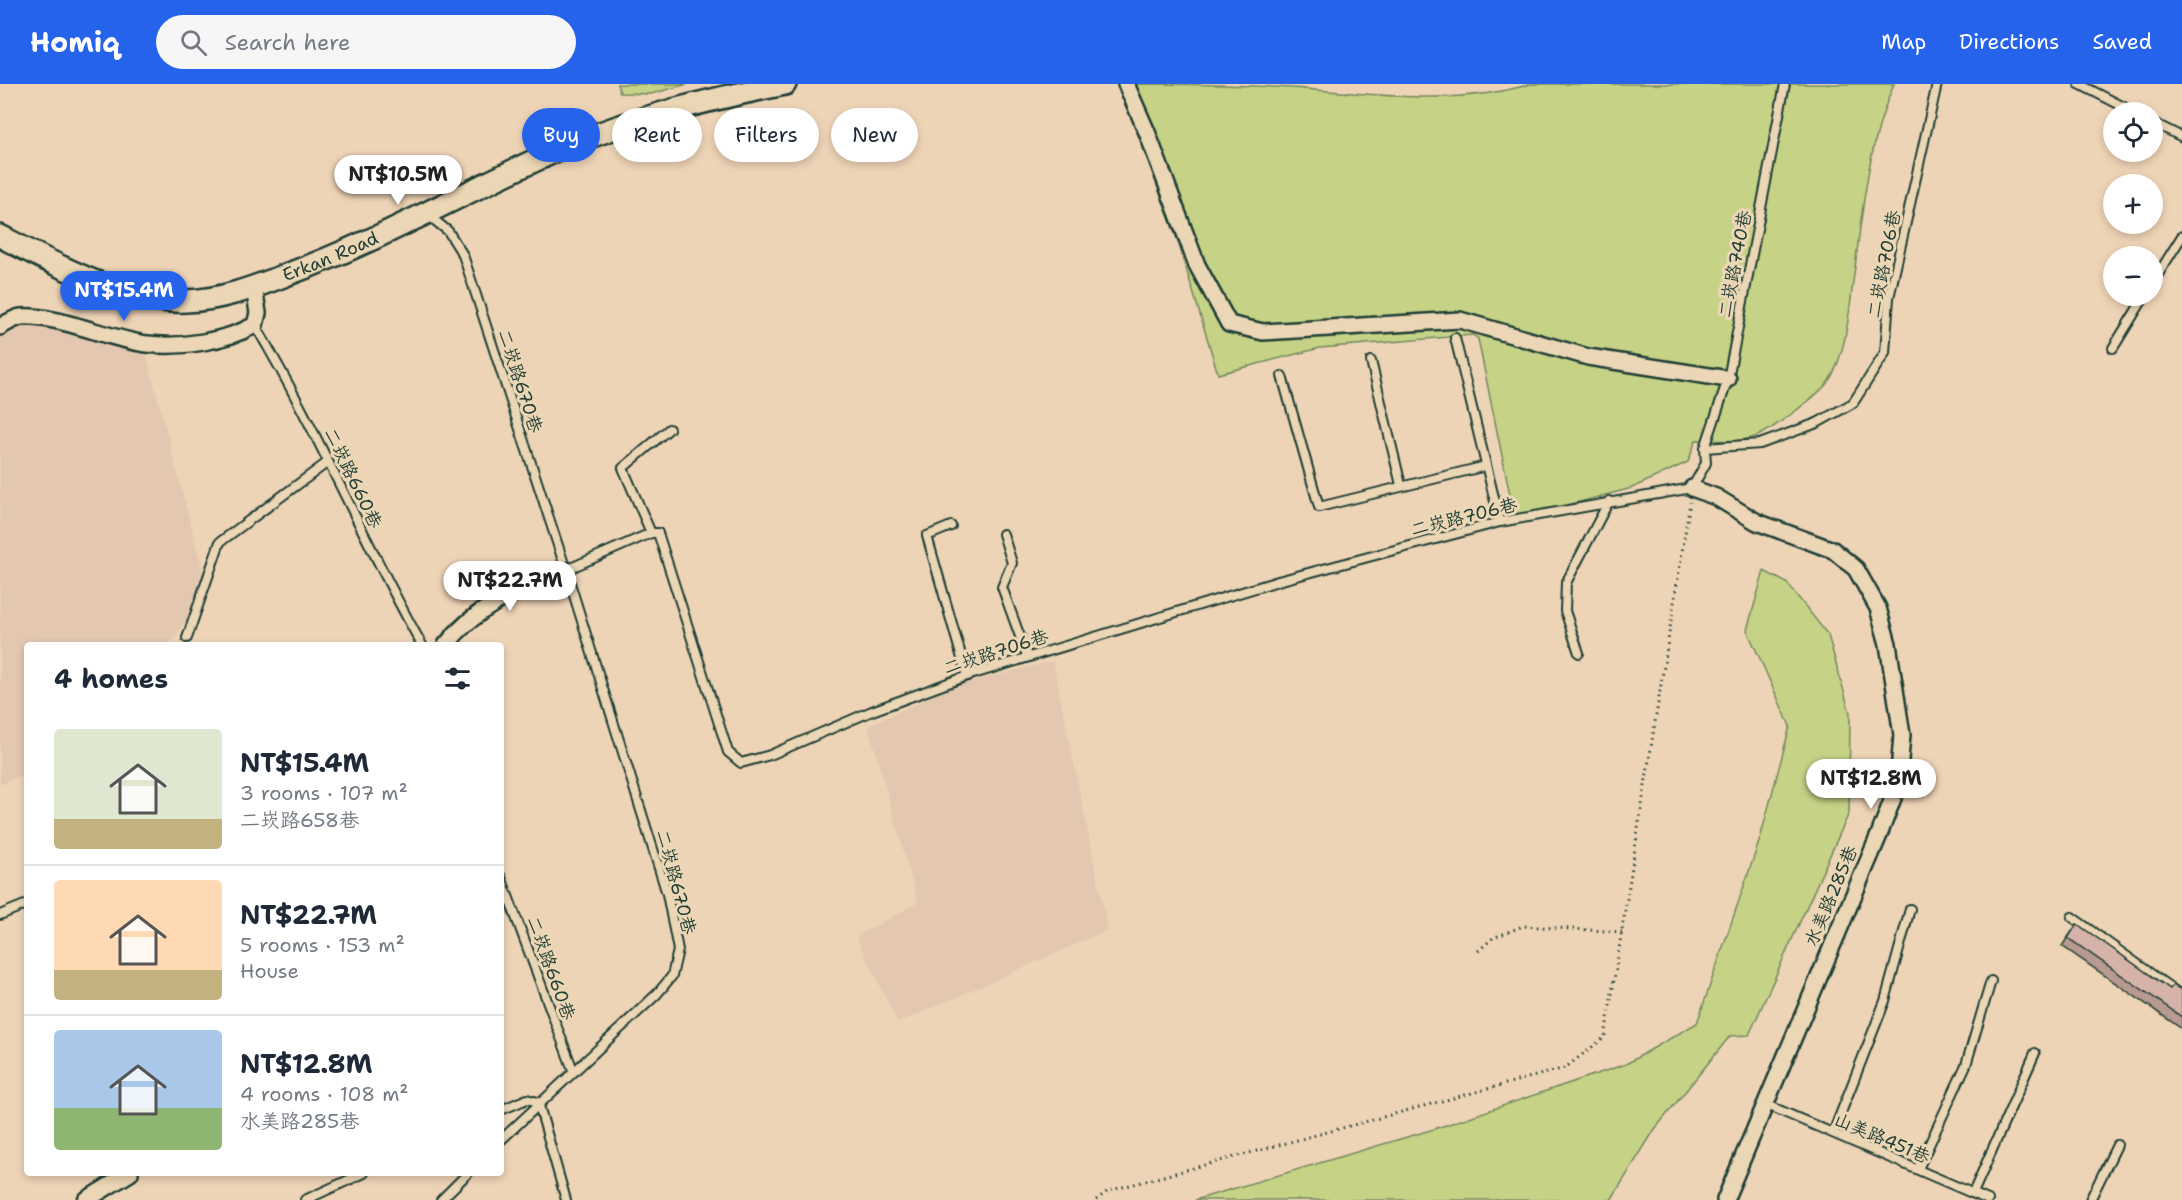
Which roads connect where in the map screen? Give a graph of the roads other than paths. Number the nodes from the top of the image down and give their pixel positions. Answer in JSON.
{"nodes":[{"id":1,"x":784,"y":84,"type":"edge"},
{"id":2,"x":1785,"y":84,"type":"edge"},
{"id":3,"x":1937,"y":84,"type":"edge"},
{"id":4,"x":2079,"y":84,"type":"edge"},
{"id":5,"x":1128,"y":88,"type":"edge"},
{"id":6,"x":2114,"y":102,"type":"edge"},
{"id":7,"x":2163,"y":128,"type":"edge"},
{"id":8,"x":2182,"y":137,"type":"edge"},
{"id":9,"x":427,"y":214,"type":"junction"},
{"id":10,"x":2182,"y":236,"type":"edge"},
{"id":11,"x":4,"y":238,"type":"edge"},
{"id":12,"x":2163,"y":266,"type":"edge"},
{"id":13,"x":254,"y":287,"type":"junction"},
{"id":14,"x":2139,"y":306,"type":"edge"},
{"id":15,"x":255,"y":325,"type":"junction"},
{"id":16,"x":0,"y":327,"type":"edge"},
{"id":17,"x":1455,"y":339,"type":"dead end"},
{"id":18,"x":2113,"y":348,"type":"dead end"},
{"id":19,"x":1371,"y":361,"type":"dead end"},
{"id":20,"x":1282,"y":376,"type":"dead end"},
{"id":21,"x":1728,"y":379,"type":"junction"},
{"id":22,"x":669,"y":429,"type":"dead end"},
{"id":23,"x":1705,"y":448,"type":"junction"},
{"id":24,"x":328,"y":462,"type":"junction"},
{"id":25,"x":1486,"y":466,"type":"junction"},
{"id":26,"x":1401,"y":485,"type":"junction"},
{"id":27,"x":1692,"y":488,"type":"junction"},
{"id":28,"x":1610,"y":501,"type":"junction"},
{"id":29,"x":1500,"y":522,"type":"junction"},
{"id":30,"x":951,"y":526,"type":"dead end"},
{"id":31,"x":651,"y":532,"type":"junction"},
{"id":32,"x":1003,"y":534,"type":"dead end"},
{"id":33,"x":566,"y":570,"type":"junction"},
{"id":34,"x":187,"y":638,"type":"dead end"},
{"id":35,"x":420,"y":642,"type":"edge"},
{"id":36,"x":448,"y":642,"type":"edge"},
{"id":37,"x":1579,"y":653,"type":"dead end"},
{"id":38,"x":1027,"y":656,"type":"junction"},
{"id":39,"x":967,"y":676,"type":"junction"},
{"id":40,"x":504,"y":885,"type":"edge"},
{"id":41,"x":24,"y":905,"type":"edge"},
{"id":42,"x":1910,"y":909,"type":"dead end"},
{"id":43,"x":0,"y":915,"type":"edge"},
{"id":44,"x":2072,"y":917,"type":"dead end"},
{"id":45,"x":1991,"y":981,"type":"dead end"},
{"id":46,"x":2182,"y":996,"type":"edge"},
{"id":47,"x":2035,"y":1053,"type":"dead end"},
{"id":48,"x":573,"y":1070,"type":"junction"},
{"id":49,"x":538,"y":1102,"type":"junction"},
{"id":50,"x":1764,"y":1103,"type":"junction"},
{"id":51,"x":504,"y":1109,"type":"edge"},
{"id":52,"x":1833,"y":1133,"type":"junction"},
{"id":53,"x":504,"y":1137,"type":"edge"},
{"id":54,"x":2117,"y":1145,"type":"dead end"},
{"id":55,"x":1918,"y":1170,"type":"junction"},
{"id":56,"x":125,"y":1176,"type":"edge"},
{"id":57,"x":357,"y":1176,"type":"edge"},
{"id":58,"x":465,"y":1176,"type":"edge"},
{"id":59,"x":1972,"y":1193,"type":"junction"},
{"id":60,"x":86,"y":1200,"type":"edge"},
{"id":61,"x":305,"y":1200,"type":"edge"},
{"id":62,"x":441,"y":1200,"type":"edge"},
{"id":63,"x":566,"y":1200,"type":"edge"},
{"id":64,"x":1725,"y":1200,"type":"edge"},
{"id":65,"x":1988,"y":1200,"type":"edge"},
{"id":66,"x":2090,"y":1200,"type":"edge"}],
"edges":[{"from":1,"to":9,"type":"street","name":"Erkan Road"},
{"from":2,"to":21,"type":"lane","name":"二崁路740巷"},
{"from":3,"to":23,"type":"lane","name":"二崁路706巷"},
{"from":4,"to":6,"type":"lane"},
{"from":5,"to":21,"type":"street"},
{"from":7,"to":8,"type":"lane"},
{"from":9,"to":13,"type":"street","name":"Erkan Road"},
{"from":9,"to":33,"type":"lane","name":"二崁路670巷"},
{"from":10,"to":12,"type":"lane"},
{"from":11,"to":13,"type":"street","name":"Erkan Road"},
{"from":13,"to":15,"type":"street"},
{"from":14,"to":18,"type":"lane"},
{"from":15,"to":16,"type":"street"},
{"from":15,"to":24,"type":"lane","name":"二崁路660巷"},
{"from":17,"to":25,"type":"lane"},
{"from":19,"to":26,"type":"lane"},
{"from":20,"to":26,"type":"lane"},
{"from":21,"to":23,"type":"lane","name":"二崁路740巷"},
{"from":22,"to":31,"type":"lane"},
{"from":23,"to":27,"type":"lane"},
{"from":24,"to":34,"type":"lane"},
{"from":24,"to":35,"type":"lane","name":"二崁路660巷"},
{"from":25,"to":26,"type":"lane"},
{"from":25,"to":29,"type":"lane"},
{"from":27,"to":28,"type":"lane","name":"二崁路706巷"},
{"from":27,"to":50,"type":"street","name":"水美路285巷"},
{"from":28,"to":29,"type":"lane","name":"二崁路706巷"},
{"from":28,"to":37,"type":"lane"},
{"from":29,"to":38,"type":"lane","name":"二崁路706巷"},
{"from":30,"to":39,"type":"lane"},
{"from":31,"to":33,"type":"lane"},
{"from":31,"to":39,"type":"lane","name":"二崁路706巷"},
{"from":32,"to":38,"type":"lane"},
{"from":33,"to":36,"type":"street"},
{"from":33,"to":48,"type":"lane","name":"二崁路670巷"},
{"from":38,"to":39,"type":"lane","name":"二崁路706巷"},
{"from":40,"to":48,"type":"lane","name":"二崁路660巷"},
{"from":41,"to":43,"type":"lane"},
{"from":42,"to":52,"type":"lane"},
{"from":44,"to":46,"type":"lane"},
{"from":45,"to":55,"type":"lane"},
{"from":47,"to":59,"type":"lane"},
{"from":48,"to":49,"type":"lane","name":"二崁路670巷"},
{"from":49,"to":51,"type":"lane"},
{"from":49,"to":53,"type":"lane","name":"二崁路670巷"},
{"from":49,"to":63,"type":"lane"},
{"from":50,"to":52,"type":"lane","name":"山美路451巷"},
{"from":50,"to":64,"type":"street","name":"水美路285巷"},
{"from":52,"to":55,"type":"lane","name":"山美路451巷"},
{"from":54,"to":66,"type":"lane"},
{"from":55,"to":59,"type":"lane","name":"山美路451巷"},
{"from":56,"to":60,"type":"street"},
{"from":57,"to":61,"type":"lane"},
{"from":58,"to":62,"type":"lane"},
{"from":59,"to":65,"type":"lane","name":"山美路451巷"}]}
